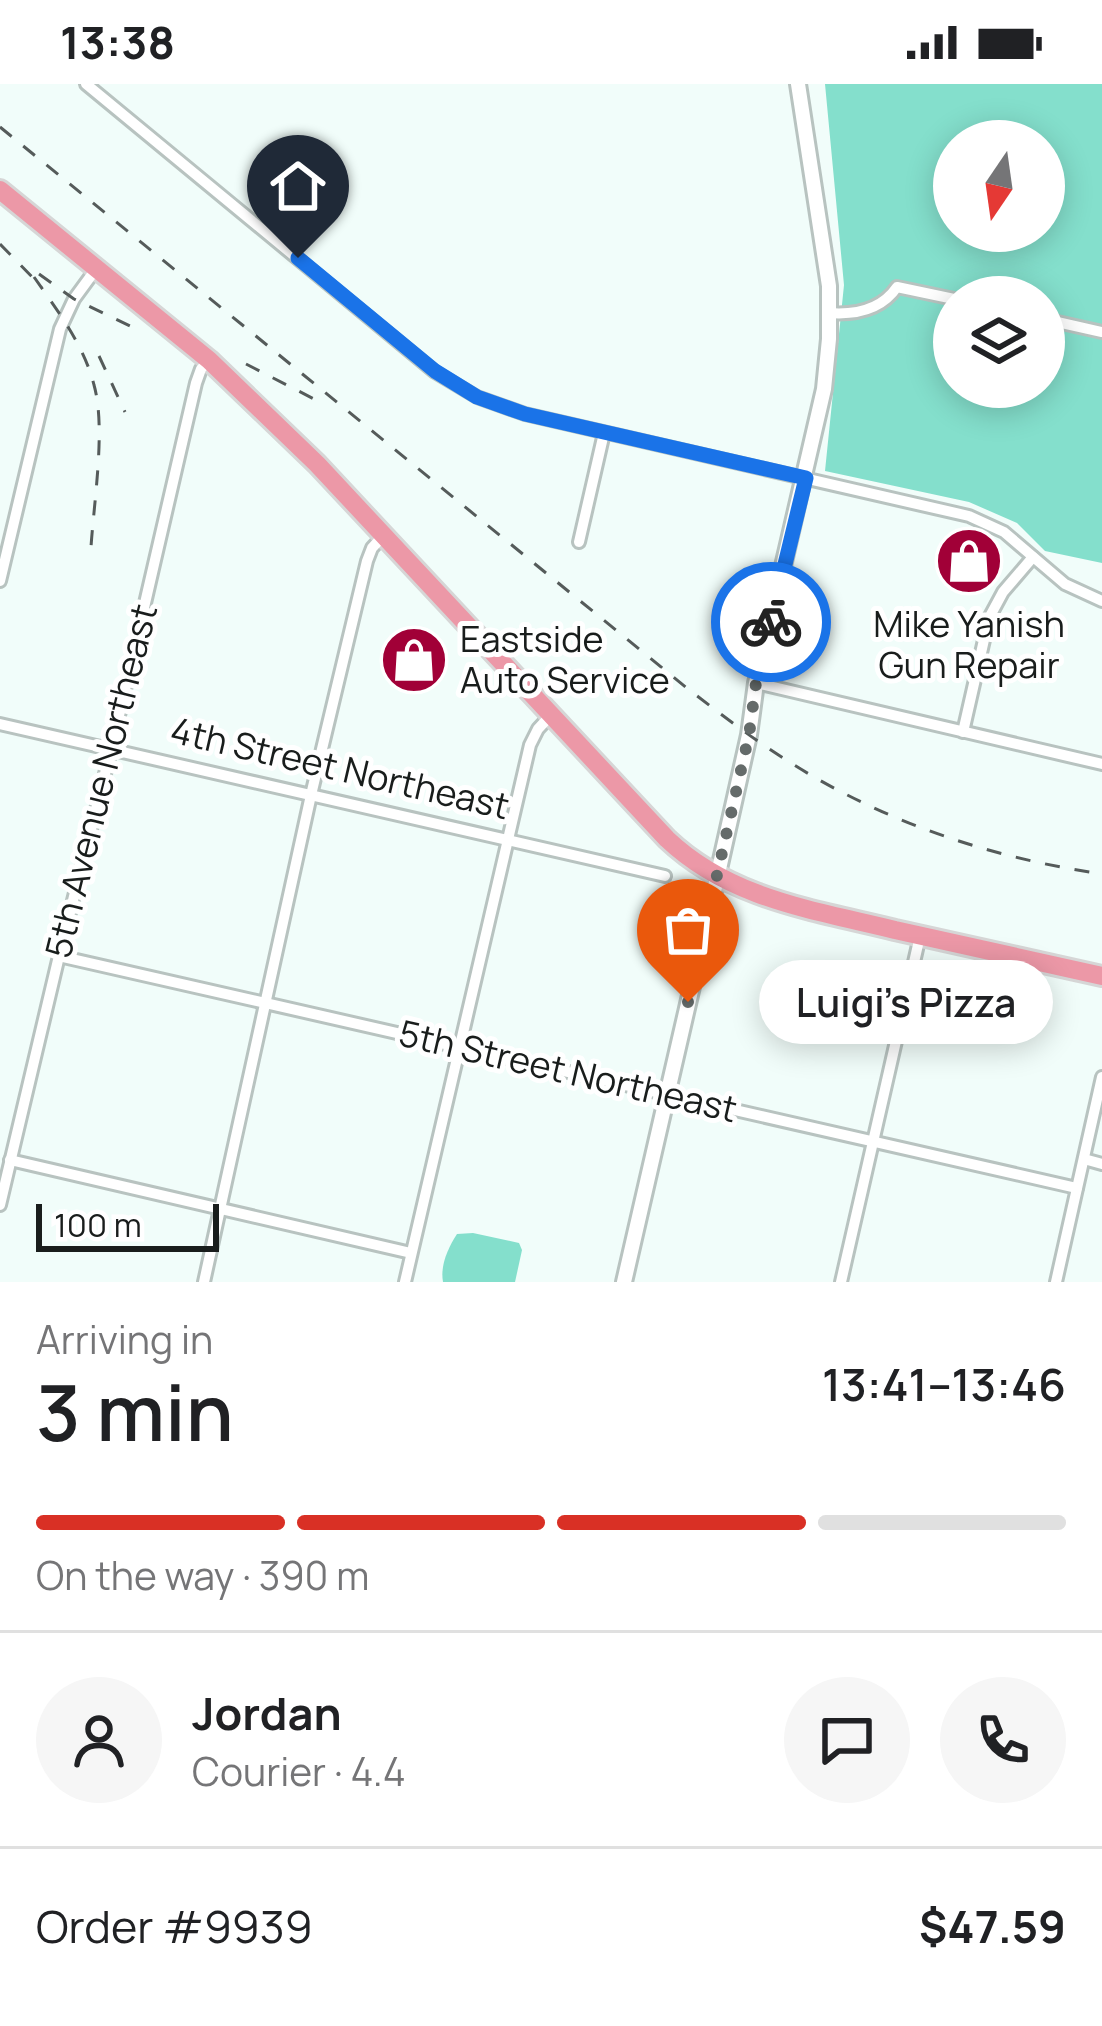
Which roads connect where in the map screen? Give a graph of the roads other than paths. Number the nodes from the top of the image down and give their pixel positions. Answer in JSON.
{"nodes":[{"id":1,"x":86,"y":84,"type":"edge"},
{"id":2,"x":797,"y":84,"type":"edge"},
{"id":3,"x":0,"y":190,"type":"edge"},
{"id":4,"x":96,"y":269,"type":"junction"},
{"id":5,"x":933,"y":294,"type":"edge"},
{"id":6,"x":830,"y":313,"type":"junction"},
{"id":7,"x":1065,"y":324,"type":"edge"},
{"id":8,"x":1102,"y":332,"type":"edge"},
{"id":9,"x":209,"y":360,"type":"junction"},
{"id":10,"x":604,"y":433,"type":"junction"},
{"id":11,"x":806,"y":478,"type":"junction"},
{"id":12,"x":384,"y":535,"type":"junction"},
{"id":13,"x":579,"y":542,"type":"dead end"},
{"id":14,"x":1034,"y":557,"type":"junction"},
{"id":15,"x":0,"y":581,"type":"edge"},
{"id":16,"x":1102,"y":601,"type":"edge"},
{"id":17,"x":756,"y":683,"type":"junction"},
{"id":18,"x":551,"y":715,"type":"junction"},
{"id":19,"x":0,"y":724,"type":"edge"},
{"id":20,"x":963,"y":732,"type":"junction"},
{"id":21,"x":111,"y":750,"type":"junction"},
{"id":22,"x":1102,"y":764,"type":"edge"},
{"id":23,"x":311,"y":795,"type":"junction"},
{"id":24,"x":508,"y":840,"type":"junction"},
{"id":25,"x":665,"y":876,"type":"dead end"},
{"id":26,"x":717,"y":878,"type":"junction"},
{"id":27,"x":920,"y":936,"type":"junction"},
{"id":28,"x":58,"y":956,"type":"junction"},
{"id":29,"x":1102,"y":976,"type":"edge"},
{"id":30,"x":265,"y":1002,"type":"junction"},
{"id":31,"x":459,"y":1045,"type":"junction"},
{"id":32,"x":1102,"y":1077,"type":"edge"},
{"id":33,"x":666,"y":1093,"type":"junction"},
{"id":34,"x":874,"y":1141,"type":"junction"},
{"id":35,"x":1084,"y":1159,"type":"junction"},
{"id":36,"x":10,"y":1160,"type":"junction"},
{"id":37,"x":1102,"y":1163,"type":"edge"},
{"id":38,"x":1077,"y":1188,"type":"junction"},
{"id":39,"x":0,"y":1205,"type":"edge"},
{"id":40,"x":221,"y":1209,"type":"junction"},
{"id":41,"x":411,"y":1253,"type":"junction"},
{"id":42,"x":204,"y":1282,"type":"edge"},
{"id":43,"x":405,"y":1282,"type":"edge"},
{"id":44,"x":624,"y":1282,"type":"edge"},
{"id":45,"x":842,"y":1282,"type":"edge"},
{"id":46,"x":1056,"y":1282,"type":"edge"}],
"edges":[{"from":1,"to":10,"type":"street"},
{"from":2,"to":6,"type":"street"},
{"from":3,"to":4,"type":"main road"},
{"from":4,"to":9,"type":"main road"},
{"from":4,"to":15,"type":"street"},
{"from":5,"to":6,"type":"street"},
{"from":6,"to":11,"type":"street"},
{"from":7,"to":8,"type":"street"},
{"from":9,"to":12,"type":"main road"},
{"from":9,"to":21,"type":"street","name":"5th Avenue Northeast"},
{"from":10,"to":11,"type":"street"},
{"from":10,"to":13,"type":"street"},
{"from":11,"to":14,"type":"street"},
{"from":11,"to":17,"type":"street"},
{"from":12,"to":18,"type":"main road"},
{"from":12,"to":23,"type":"street"},
{"from":14,"to":16,"type":"street"},
{"from":14,"to":20,"type":"street"},
{"from":17,"to":20,"type":"street"},
{"from":17,"to":26,"type":"street"},
{"from":18,"to":24,"type":"street"},
{"from":18,"to":26,"type":"main road"},
{"from":19,"to":21,"type":"street","name":"4th Street Northeast"},
{"from":20,"to":22,"type":"street"},
{"from":21,"to":23,"type":"street","name":"4th Street Northeast"},
{"from":21,"to":28,"type":"street","name":"5th Avenue Northeast"},
{"from":23,"to":24,"type":"street","name":"4th Street Northeast"},
{"from":23,"to":30,"type":"street"},
{"from":24,"to":25,"type":"street","name":"4th Street Northeast"},
{"from":24,"to":31,"type":"street"},
{"from":26,"to":27,"type":"main road"},
{"from":26,"to":33,"type":"street"},
{"from":27,"to":29,"type":"main road"},
{"from":27,"to":34,"type":"street"},
{"from":28,"to":30,"type":"street","name":"5th Street Northeast"},
{"from":28,"to":36,"type":"street","name":"5th Avenue Northeast"},
{"from":30,"to":31,"type":"street","name":"5th Street Northeast"},
{"from":30,"to":40,"type":"street"},
{"from":31,"to":33,"type":"street","name":"5th Street Northeast"},
{"from":31,"to":41,"type":"street"},
{"from":32,"to":35,"type":"street"},
{"from":33,"to":34,"type":"street","name":"5th Street Northeast"},
{"from":33,"to":44,"type":"street"},
{"from":34,"to":38,"type":"street","name":"5th Street Northeast"},
{"from":34,"to":45,"type":"street"},
{"from":35,"to":37,"type":"street"},
{"from":35,"to":38,"type":"street"},
{"from":36,"to":39,"type":"street","name":"5th Avenue Northeast"},
{"from":36,"to":40,"type":"street"},
{"from":38,"to":46,"type":"street"},
{"from":40,"to":41,"type":"street"},
{"from":40,"to":42,"type":"street"},
{"from":41,"to":43,"type":"street"}]}
